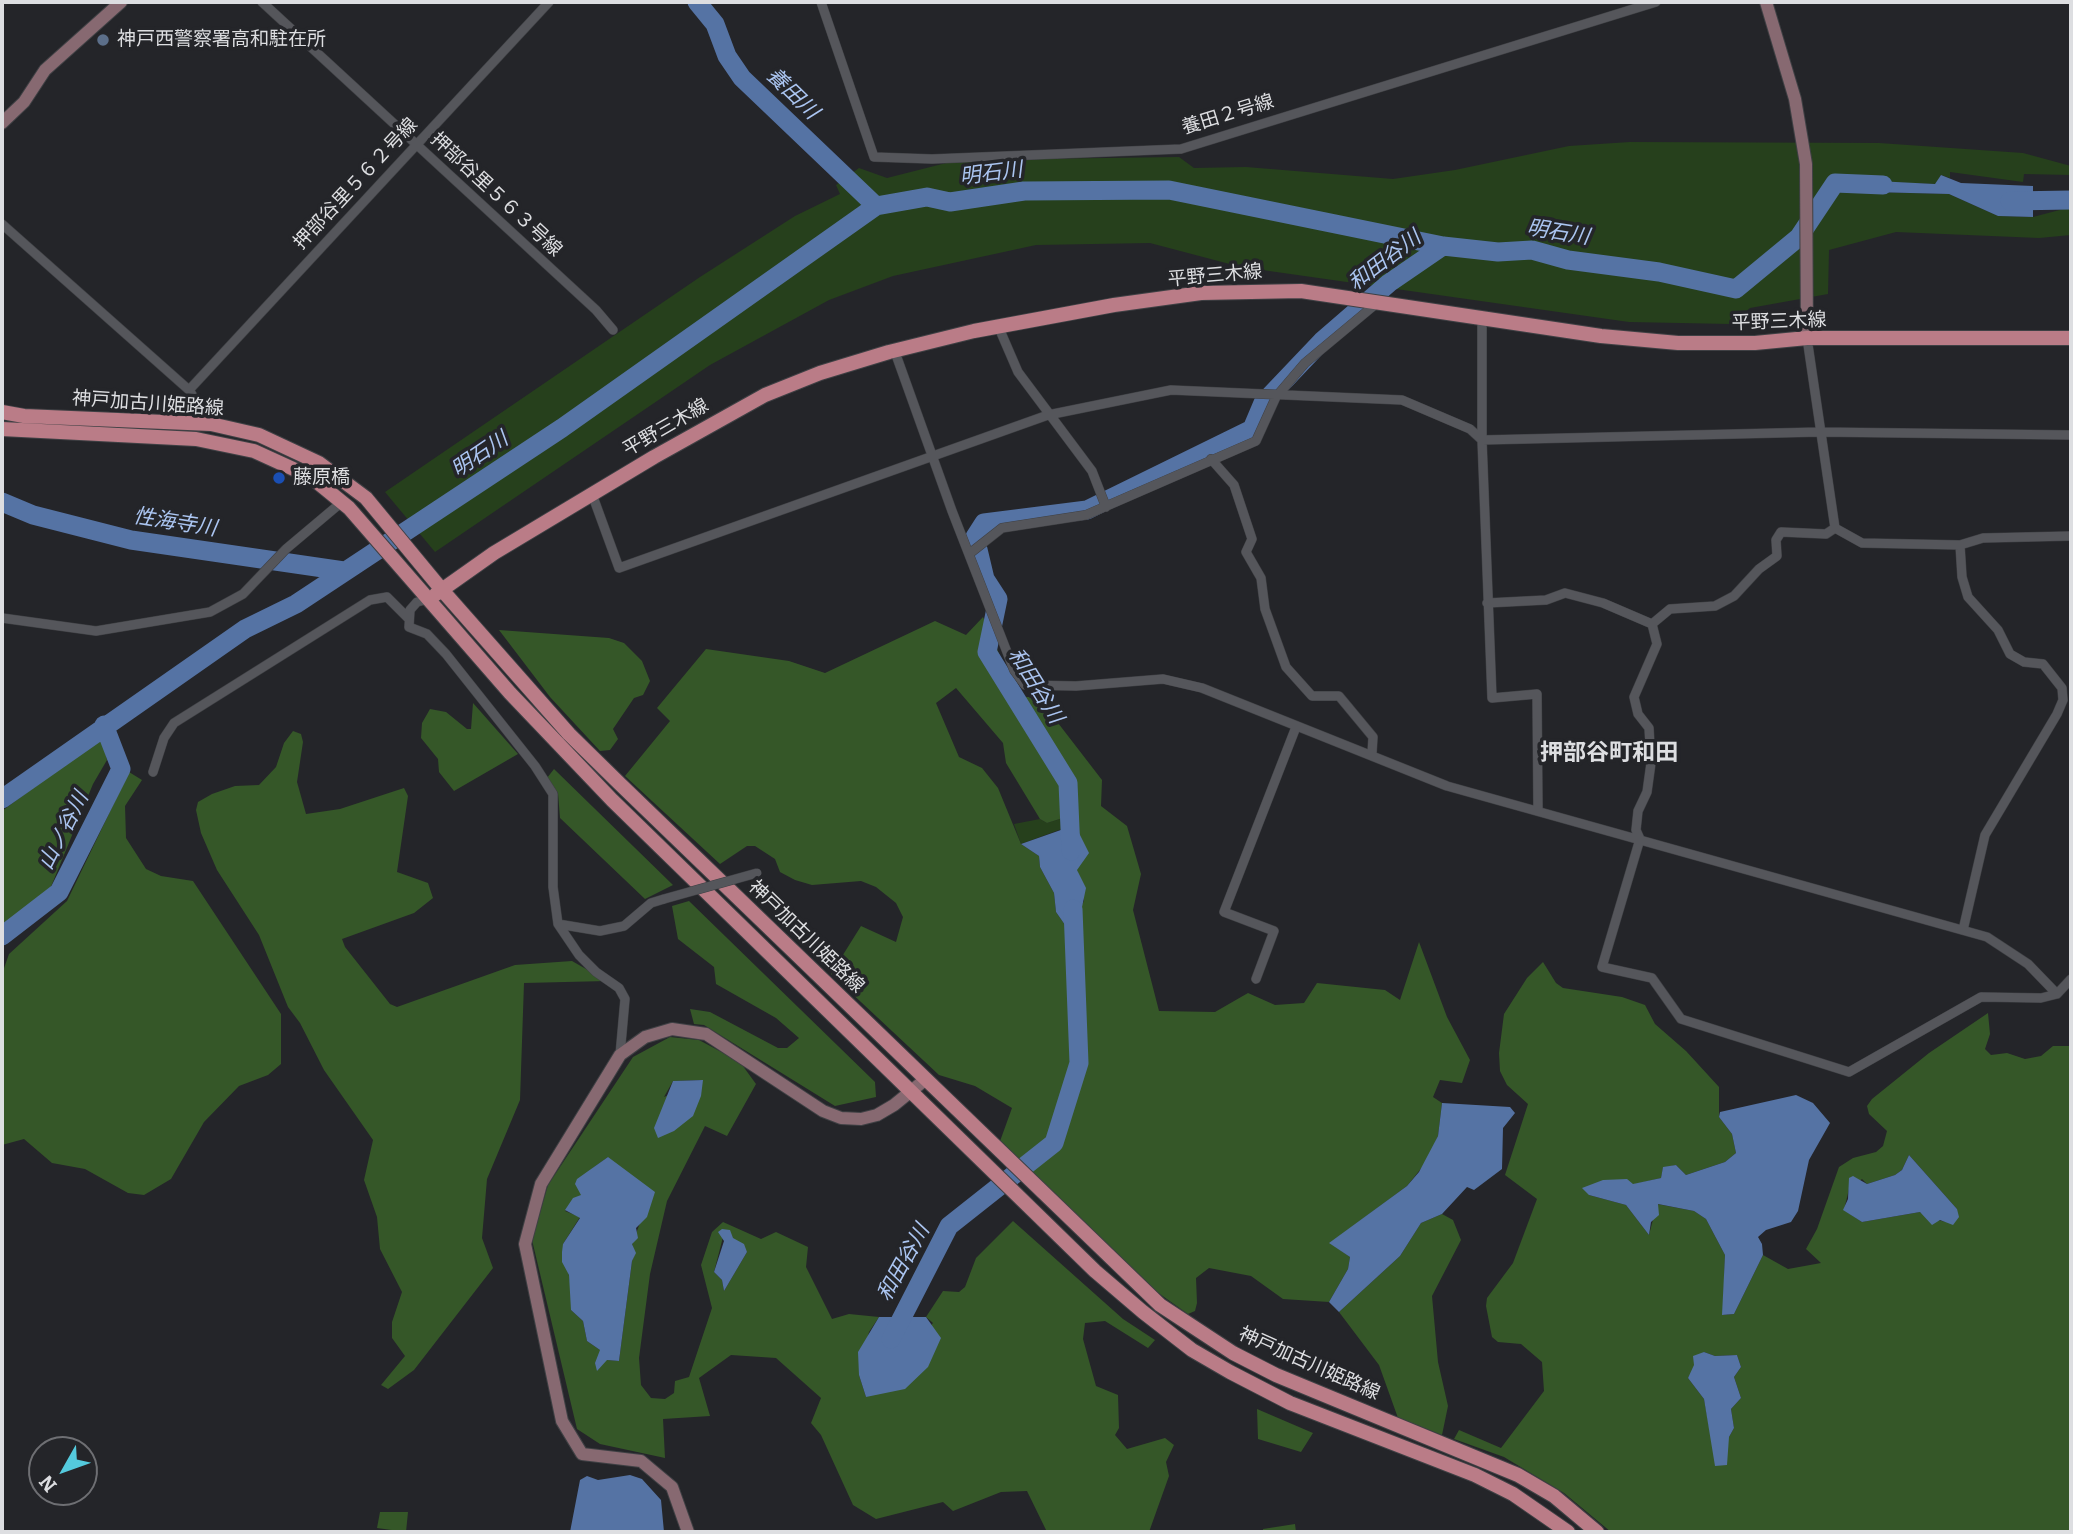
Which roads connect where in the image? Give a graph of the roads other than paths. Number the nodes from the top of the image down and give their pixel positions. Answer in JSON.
{"nodes":[{"id":1,"x":121,"y":2,"type":"edge"},
{"id":2,"x":261,"y":2,"type":"edge"},
{"id":3,"x":549,"y":2,"type":"edge"},
{"id":4,"x":821,"y":2,"type":"edge"},
{"id":5,"x":1656,"y":2,"type":"edge"},
{"id":6,"x":1766,"y":2,"type":"edge"},
{"id":7,"x":2,"y":123,"type":"edge"},
{"id":8,"x":416,"y":144,"type":"junction"},
{"id":9,"x":2,"y":225,"type":"edge"},
{"id":10,"x":1374,"y":300,"type":"junction"},
{"id":11,"x":1482,"y":317,"type":"junction"},
{"id":12,"x":999,"y":328,"type":"junction"},
{"id":13,"x":614,"y":330,"type":"dead end"},
{"id":14,"x":1806,"y":334,"type":"junction"},
{"id":15,"x":2071,"y":338,"type":"edge"},
{"id":16,"x":895,"y":352,"type":"junction"},
{"id":17,"x":190,"y":390,"type":"junction"},
{"id":18,"x":1276,"y":397,"type":"junction"},
{"id":19,"x":2,"y":412,"type":"edge"},
{"id":20,"x":1048,"y":415,"type":"junction"},
{"id":21,"x":211,"y":424,"type":"junction"},
{"id":22,"x":2,"y":429,"type":"edge"},
{"id":23,"x":1819,"y":432,"type":"junction"},
{"id":24,"x":2071,"y":435,"type":"edge"},
{"id":25,"x":1482,"y":440,"type":"junction"},
{"id":26,"x":932,"y":457,"type":"junction"},
{"id":27,"x":1211,"y":459,"type":"junction"},
{"id":28,"x":592,"y":494,"type":"junction"},
{"id":29,"x":346,"y":505,"type":"junction"},
{"id":30,"x":1106,"y":508,"type":"junction"},
{"id":31,"x":1835,"y":528,"type":"junction"},
{"id":32,"x":2071,"y":536,"type":"edge"},
{"id":33,"x":1960,"y":545,"type":"junction"},
{"id":34,"x":969,"y":554,"type":"junction"},
{"id":35,"x":442,"y":590,"type":"junction"},
{"id":36,"x":429,"y":599,"type":"junction"},
{"id":37,"x":1487,"y":603,"type":"junction"},
{"id":38,"x":2,"y":618,"type":"edge"},
{"id":39,"x":408,"y":618,"type":"junction"},
{"id":40,"x":1652,"y":624,"type":"junction"},
{"id":41,"x":1296,"y":727,"type":"junction"},
{"id":42,"x":1372,"y":753,"type":"junction"},
{"id":43,"x":153,"y":772,"type":"dead end"},
{"id":44,"x":1538,"y":809,"type":"junction"},
{"id":45,"x":1640,"y":839,"type":"junction"},
{"id":46,"x":757,"y":873,"type":"dead end"},
{"id":47,"x":558,"y":924,"type":"junction"},
{"id":48,"x":1963,"y":930,"type":"junction"},
{"id":49,"x":1256,"y":979,"type":"dead end"},
{"id":50,"x":2071,"y":979,"type":"edge"},
{"id":51,"x":2057,"y":994,"type":"junction"},
{"id":52,"x":620,"y":1055,"type":"junction"},
{"id":53,"x":926,"y":1079,"type":"junction"},
{"id":54,"x":910,"y":1091,"type":"junction"},
{"id":55,"x":688,"y":1532,"type":"edge"},
{"id":56,"x":1568,"y":1532,"type":"edge"},
{"id":57,"x":1597,"y":1532,"type":"edge"}],
"edges":[{"from":1,"to":7,"type":"street"},
{"from":2,"to":8,"type":"street","name":"押部谷里５６３号線"},
{"from":3,"to":8,"type":"street","name":"押部谷里５６２号線"},
{"from":4,"to":5,"type":"street","name":"養田２号線"},
{"from":6,"to":14,"type":"street"},
{"from":8,"to":13,"type":"street","name":"押部谷里５６３号線"},
{"from":8,"to":17,"type":"street","name":"押部谷里５６２号線"},
{"from":9,"to":17,"type":"street"},
{"from":10,"to":11,"type":"main road","name":"平野三木線"},
{"from":10,"to":12,"type":"main road","name":"平野三木線"},
{"from":10,"to":18,"type":"street"},
{"from":11,"to":14,"type":"main road","name":"平野三木線"},
{"from":11,"to":25,"type":"street"},
{"from":12,"to":16,"type":"main road","name":"平野三木線"},
{"from":12,"to":20,"type":"street"},
{"from":14,"to":15,"type":"main road","name":"平野三木線"},
{"from":14,"to":23,"type":"street"},
{"from":16,"to":26,"type":"street"},
{"from":16,"to":28,"type":"main road","name":"平野三木線"},
{"from":17,"to":21,"type":"street"},
{"from":18,"to":20,"type":"street"},
{"from":18,"to":25,"type":"street"},
{"from":18,"to":27,"type":"street"},
{"from":19,"to":21,"type":"main road","name":"神戸加古川姫路線"},
{"from":20,"to":26,"type":"street"},
{"from":20,"to":30,"type":"street"},
{"from":21,"to":35,"type":"main road","name":"神戸加古川姫路線"},
{"from":22,"to":29,"type":"main road","name":"神戸加古川姫路線"},
{"from":23,"to":24,"type":"street"},
{"from":23,"to":25,"type":"street"},
{"from":23,"to":31,"type":"street"},
{"from":25,"to":37,"type":"street"},
{"from":26,"to":28,"type":"street"},
{"from":26,"to":34,"type":"street"},
{"from":27,"to":30,"type":"street"},
{"from":27,"to":42,"type":"street"},
{"from":28,"to":35,"type":"main road","name":"平野三木線"},
{"from":29,"to":36,"type":"main road","name":"神戸加古川姫路線"},
{"from":29,"to":38,"type":"street"},
{"from":30,"to":34,"type":"street"},
{"from":31,"to":33,"type":"street"},
{"from":31,"to":40,"type":"street"},
{"from":32,"to":33,"type":"street"},
{"from":33,"to":48,"type":"street"},
{"from":34,"to":41,"type":"street"},
{"from":35,"to":36,"type":"main road","name":"平野三木線"},
{"from":35,"to":53,"type":"main road","name":"神戸加古川姫路線"},
{"from":36,"to":39,"type":"street"},
{"from":36,"to":54,"type":"main road","name":"神戸加古川姫路線"},
{"from":37,"to":40,"type":"street"},
{"from":37,"to":44,"type":"street"},
{"from":39,"to":43,"type":"street"},
{"from":39,"to":47,"type":"street"},
{"from":40,"to":45,"type":"street"},
{"from":41,"to":42,"type":"street"},
{"from":41,"to":49,"type":"street"},
{"from":42,"to":44,"type":"street"},
{"from":44,"to":45,"type":"street"},
{"from":45,"to":48,"type":"street"},
{"from":45,"to":51,"type":"street"},
{"from":46,"to":47,"type":"street","bridge":true},
{"from":47,"to":52,"type":"street"},
{"from":48,"to":51,"type":"street"},
{"from":50,"to":51,"type":"street"},
{"from":52,"to":54,"type":"street"},
{"from":52,"to":55,"type":"street"},
{"from":53,"to":54,"type":"street"},
{"from":53,"to":57,"type":"main road","name":"神戸加古川姫路線"},
{"from":54,"to":56,"type":"main road","name":"神戸加古川姫路線"}]}
